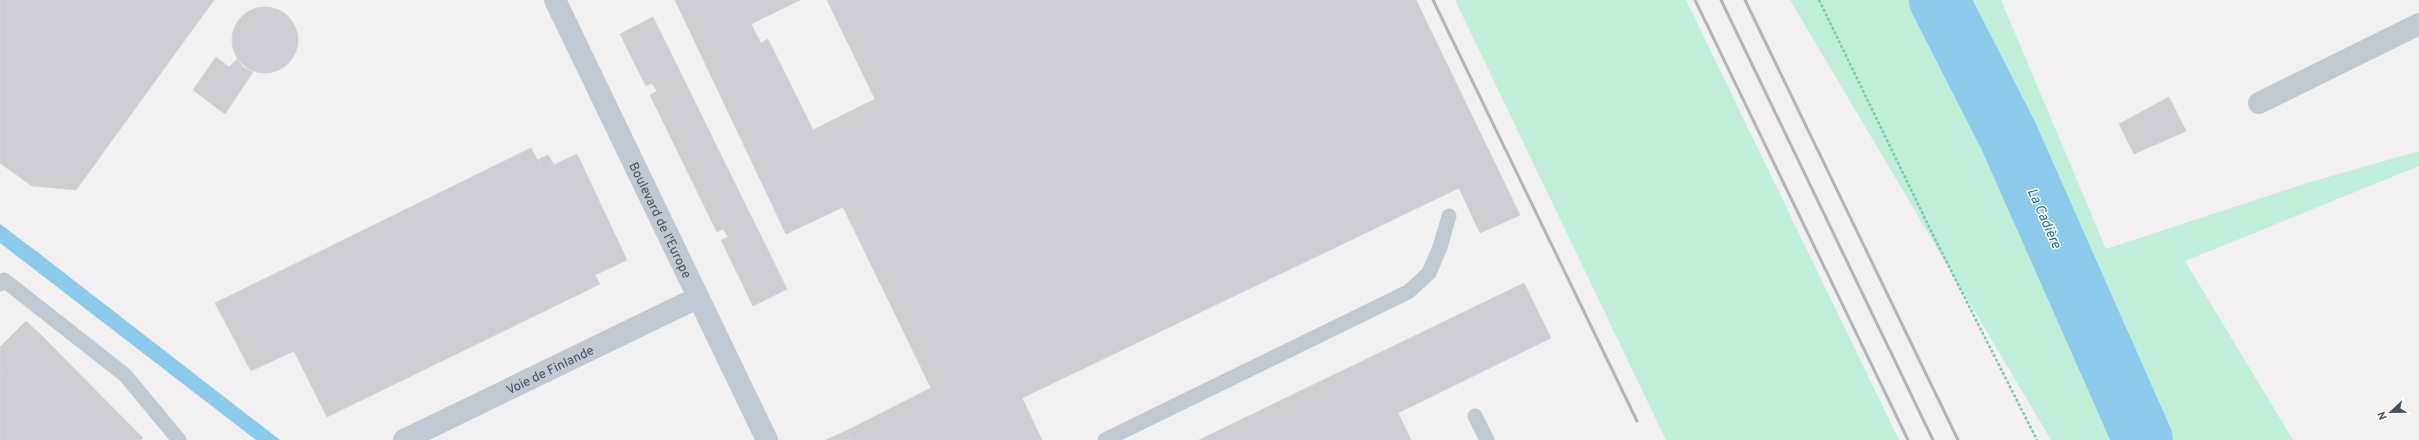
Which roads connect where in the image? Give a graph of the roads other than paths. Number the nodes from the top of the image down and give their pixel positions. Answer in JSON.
{"nodes":[{"id":1,"x":555,"y":0,"type":"edge"},
{"id":2,"x":2419,"y":24,"type":"edge"},
{"id":3,"x":2259,"y":103,"type":"dead end"},
{"id":4,"x":1449,"y":216,"type":"dead end"},
{"id":5,"x":0,"y":284,"type":"edge"},
{"id":6,"x":697,"y":298,"type":"junction"},
{"id":7,"x":1475,"y":416,"type":"dead end"},
{"id":8,"x":179,"y":440,"type":"edge"},
{"id":9,"x":404,"y":440,"type":"edge"},
{"id":10,"x":767,"y":440,"type":"edge"},
{"id":11,"x":1105,"y":440,"type":"edge"},
{"id":12,"x":1487,"y":440,"type":"edge"}],
"edges":[{"from":1,"to":6,"type":"street","name":"Boulevard de l'Europe"},
{"from":2,"to":3,"type":"street"},
{"from":4,"to":11,"type":"lane"},
{"from":5,"to":8,"type":"lane"},
{"from":6,"to":9,"type":"street","name":"Voie de Finlande"},
{"from":6,"to":10,"type":"street","name":"Boulevard de l'Europe"},
{"from":7,"to":12,"type":"lane"}]}
